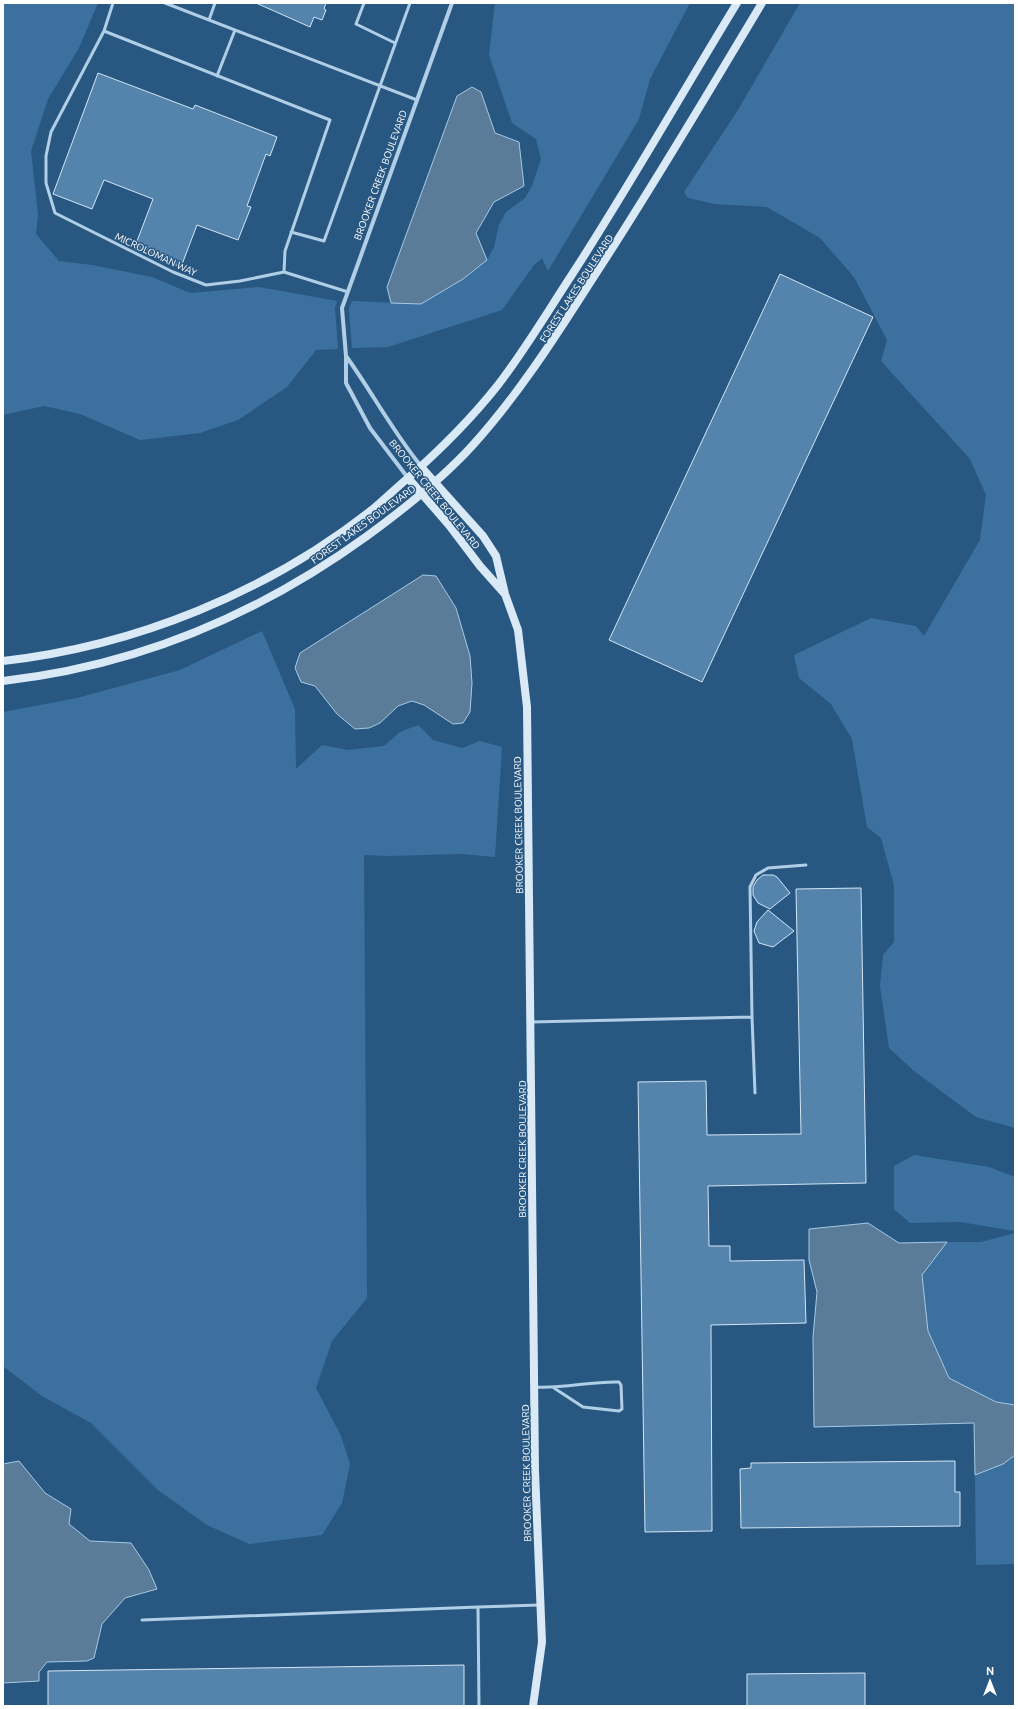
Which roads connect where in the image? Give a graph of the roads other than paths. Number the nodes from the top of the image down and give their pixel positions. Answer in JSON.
{"nodes":[{"id":1,"x":113,"y":3,"type":"edge"},
{"id":2,"x":166,"y":3,"type":"edge"},
{"id":3,"x":215,"y":3,"type":"edge"},
{"id":4,"x":364,"y":3,"type":"edge"},
{"id":5,"x":410,"y":3,"type":"edge"},
{"id":6,"x":452,"y":3,"type":"edge"},
{"id":7,"x":737,"y":3,"type":"edge"},
{"id":8,"x":762,"y":3,"type":"edge"},
{"id":9,"x":209,"y":20,"type":"junction"},
{"id":10,"x":104,"y":30,"type":"junction"},
{"id":11,"x":236,"y":30,"type":"junction"},
{"id":12,"x":395,"y":43,"type":"junction"},
{"id":13,"x":218,"y":76,"type":"junction"},
{"id":14,"x":379,"y":85,"type":"junction"},
{"id":15,"x":418,"y":100,"type":"junction"},
{"id":16,"x":291,"y":232,"type":"junction"},
{"id":17,"x":284,"y":272,"type":"junction"},
{"id":18,"x":348,"y":292,"type":"junction"},
{"id":19,"x":346,"y":356,"type":"junction"},
{"id":20,"x":421,"y":467,"type":"junction"},
{"id":21,"x":408,"y":478,"type":"junction"},
{"id":22,"x":435,"y":483,"type":"junction"},
{"id":23,"x":421,"y":494,"type":"junction"},
{"id":24,"x":505,"y":594,"type":"junction"},
{"id":25,"x":3,"y":661,"type":"edge"},
{"id":26,"x":3,"y":681,"type":"edge"},
{"id":27,"x":806,"y":865,"type":"dead end"},
{"id":28,"x":752,"y":1017,"type":"junction"},
{"id":29,"x":530,"y":1022,"type":"junction"},
{"id":30,"x":755,"y":1093,"type":"dead end"},
{"id":31,"x":534,"y":1387,"type":"junction"},
{"id":32,"x":554,"y":1388,"type":"junction"},
{"id":33,"x":540,"y":1605,"type":"junction"},
{"id":34,"x":478,"y":1607,"type":"junction"},
{"id":35,"x":142,"y":1620,"type":"dead end"},
{"id":36,"x":479,"y":1706,"type":"edge"},
{"id":37,"x":533,"y":1706,"type":"edge"}],
"edges":[{"from":1,"to":10,"type":"lane"},
{"from":2,"to":9,"type":"lane"},
{"from":3,"to":9,"type":"lane"},
{"from":4,"to":12,"type":"lane"},
{"from":5,"to":12,"type":"lane"},
{"from":6,"to":15,"type":"street","name":"BROOKER CREEK BOULEVARD"},
{"from":7,"to":20,"type":"main road","name":"FOREST LAKES BOULEVARD"},
{"from":8,"to":22,"type":"main road","name":"FOREST LAKES BOULEVARD"},
{"from":9,"to":11,"type":"lane"},
{"from":10,"to":13,"type":"lane"},
{"from":10,"to":17,"type":"lane","name":"MICROLOMAN WAY"},
{"from":11,"to":13,"type":"lane"},
{"from":11,"to":14,"type":"lane"},
{"from":12,"to":14,"type":"lane"},
{"from":13,"to":16,"type":"lane"},
{"from":14,"to":15,"type":"lane"},
{"from":14,"to":16,"type":"lane"},
{"from":15,"to":18,"type":"street","name":"BROOKER CREEK BOULEVARD"},
{"from":16,"to":17,"type":"lane"},
{"from":17,"to":18,"type":"lane","name":"MICROLOMAN WAY"},
{"from":18,"to":19,"type":"street","name":"BROOKER CREEK BOULEVARD"},
{"from":19,"to":20,"type":"street","name":"BROOKER CREEK BOULEVARD"},
{"from":19,"to":21,"type":"street","name":"BROOKER CREEK BOULEVARD"},
{"from":20,"to":21,"type":"main road","name":"FOREST LAKES BOULEVARD"},
{"from":20,"to":22,"type":"main road","name":"BROOKER CREEK BOULEVARD"},
{"from":21,"to":23,"type":"main road","name":"BROOKER CREEK BOULEVARD"},
{"from":21,"to":25,"type":"main road","name":"FOREST LAKES BOULEVARD"},
{"from":22,"to":23,"type":"main road","name":"FOREST LAKES BOULEVARD"},
{"from":22,"to":24,"type":"main road","name":"BROOKER CREEK BOULEVARD"},
{"from":23,"to":24,"type":"main road","name":"BROOKER CREEK BOULEVARD"},
{"from":23,"to":26,"type":"main road","name":"FOREST LAKES BOULEVARD"},
{"from":24,"to":29,"type":"main road","name":"BROOKER CREEK BOULEVARD"},
{"from":27,"to":28,"type":"lane"},
{"from":28,"to":29,"type":"lane"},
{"from":28,"to":30,"type":"lane"},
{"from":29,"to":31,"type":"main road","name":"BROOKER CREEK BOULEVARD"},
{"from":31,"to":32,"type":"lane"},
{"from":31,"to":33,"type":"main road","name":"BROOKER CREEK BOULEVARD"},
{"from":32,"to":32,"type":"lane"},
{"from":33,"to":34,"type":"lane"},
{"from":33,"to":37,"type":"main road","name":"BROOKER CREEK BOULEVARD"},
{"from":34,"to":35,"type":"lane"},
{"from":34,"to":36,"type":"lane"}]}
